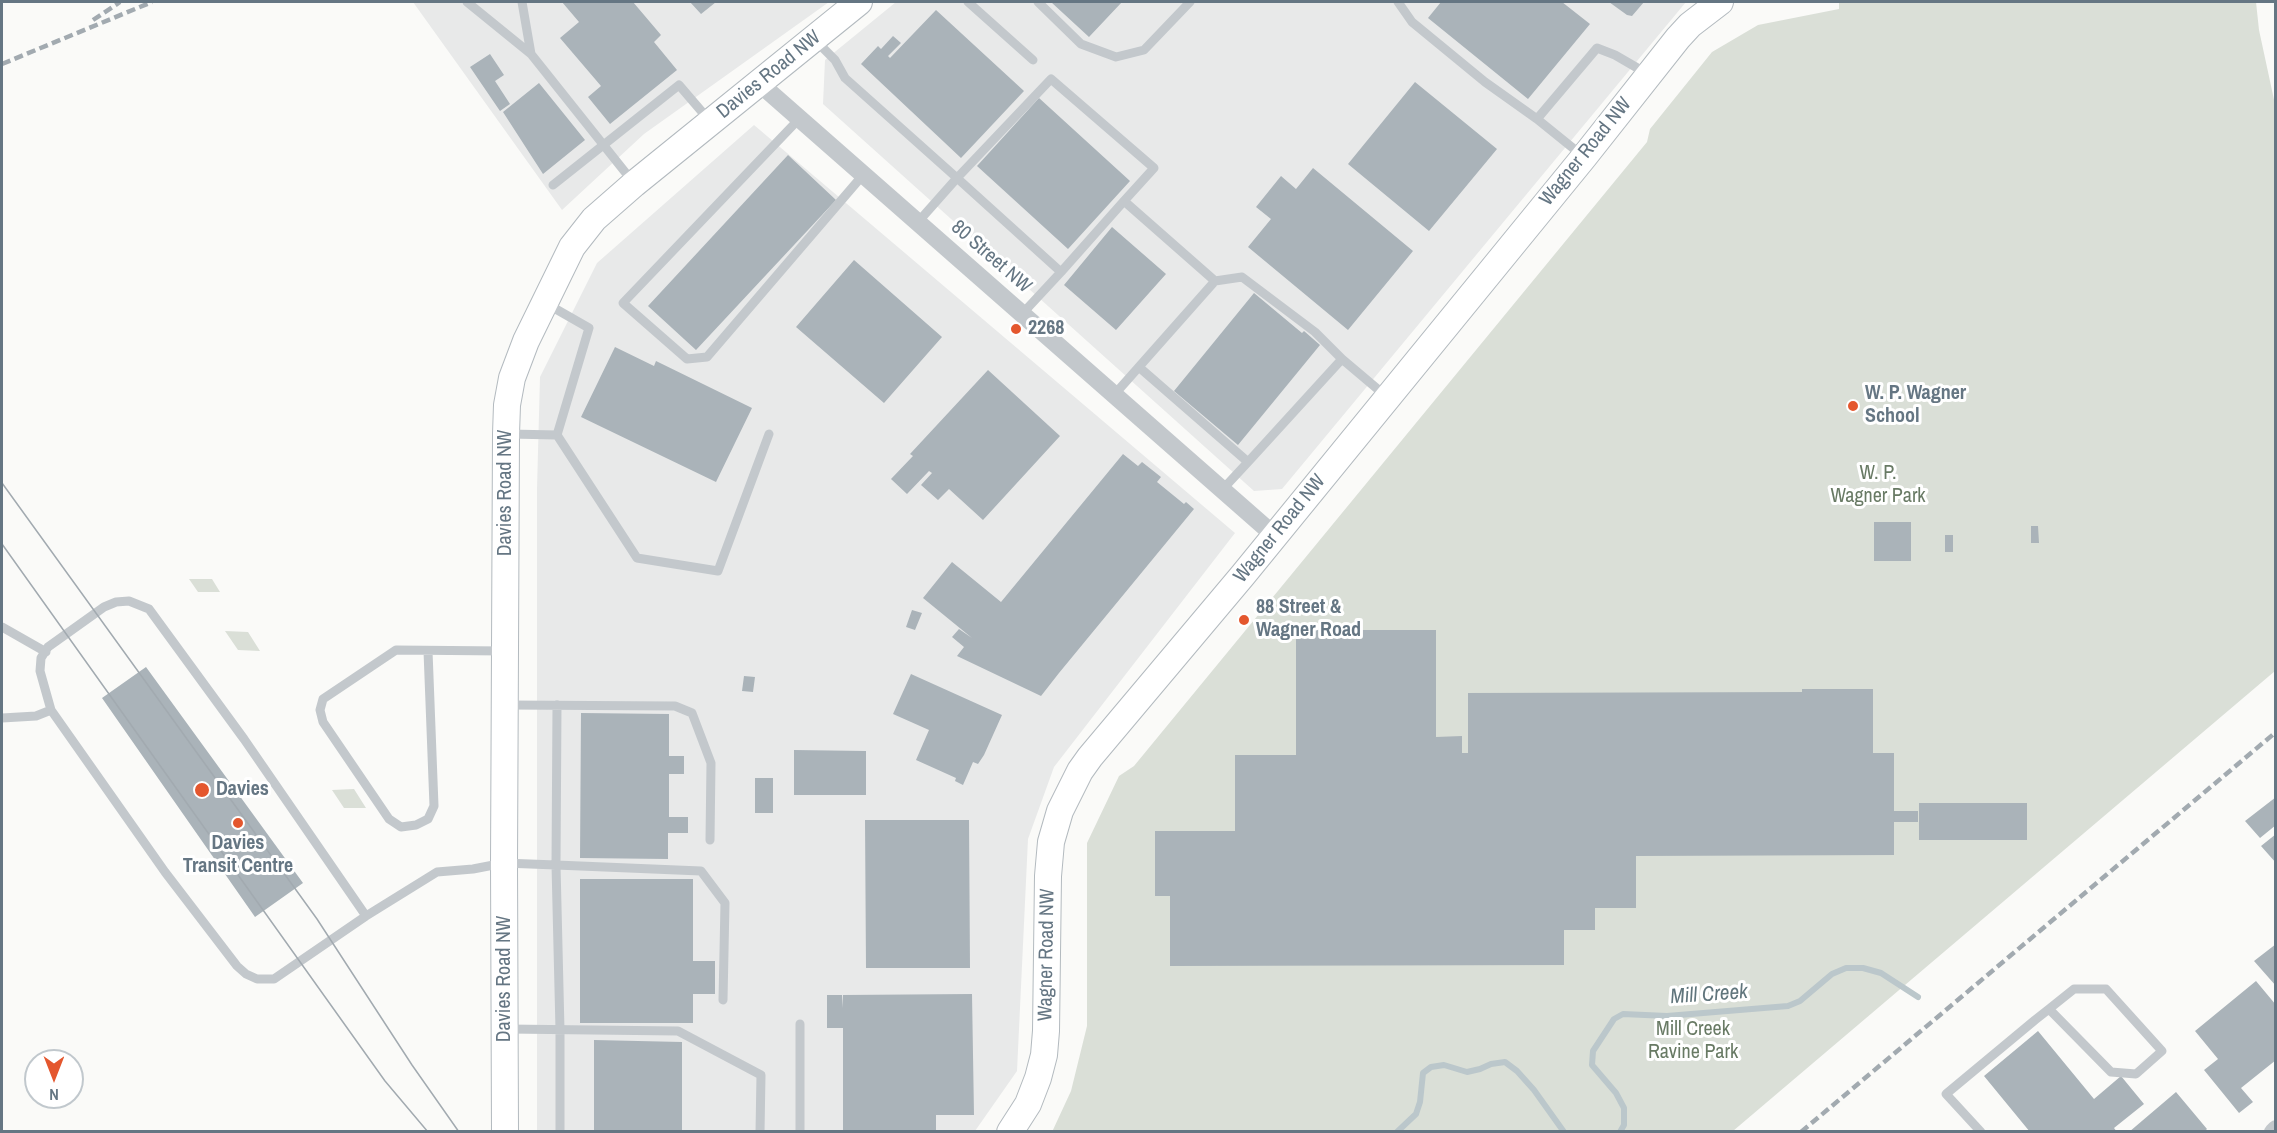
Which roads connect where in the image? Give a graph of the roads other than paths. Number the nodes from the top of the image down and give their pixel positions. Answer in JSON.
{"nodes":[{"id":1,"x":467,"y":2,"type":"edge"},
{"id":2,"x":522,"y":2,"type":"edge"},
{"id":3,"x":859,"y":2,"type":"edge"},
{"id":4,"x":968,"y":2,"type":"edge"},
{"id":5,"x":1038,"y":2,"type":"edge"},
{"id":6,"x":1190,"y":2,"type":"edge"},
{"id":7,"x":1398,"y":2,"type":"edge"},
{"id":8,"x":1720,"y":2,"type":"edge"},
{"id":9,"x":813,"y":39,"type":"junction"},
{"id":10,"x":531,"y":54,"type":"junction"},
{"id":11,"x":1033,"y":60,"type":"dead end"},
{"id":12,"x":1648,"y":75,"type":"junction"},
{"id":13,"x":759,"y":83,"type":"junction"},
{"id":14,"x":799,"y":119,"type":"junction"},
{"id":15,"x":1537,"y":119,"type":"junction"},
{"id":16,"x":710,"y":122,"type":"junction"},
{"id":17,"x":603,"y":146,"type":"junction"},
{"id":18,"x":1584,"y":157,"type":"junction"},
{"id":19,"x":863,"y":175,"type":"junction"},
{"id":20,"x":957,"y":178,"type":"junction"},
{"id":21,"x":634,"y":184,"type":"junction"},
{"id":22,"x":553,"y":185,"type":"dead end"},
{"id":23,"x":1124,"y":201,"type":"junction"},
{"id":24,"x":918,"y":222,"type":"junction"},
{"id":25,"x":1061,"y":272,"type":"junction"},
{"id":26,"x":1215,"y":281,"type":"junction"},
{"id":27,"x":545,"y":303,"type":"junction"},
{"id":28,"x":1022,"y":314,"type":"junction"},
{"id":29,"x":1342,"y":359,"type":"junction"},
{"id":30,"x":1140,"y":368,"type":"junction"},
{"id":31,"x":1114,"y":395,"type":"junction"},
{"id":32,"x":1388,"y":397,"type":"junction"},
{"id":33,"x":506,"y":434,"type":"junction"},
{"id":34,"x":769,"y":434,"type":"dead end"},
{"id":35,"x":557,"y":435,"type":"junction"},
{"id":36,"x":1248,"y":462,"type":"junction"},
{"id":37,"x":1222,"y":490,"type":"junction"},
{"id":38,"x":1275,"y":536,"type":"junction"},
{"id":39,"x":2,"y":627,"type":"edge"},
{"id":40,"x":428,"y":651,"type":"junction"},
{"id":41,"x":506,"y":651,"type":"junction"},
{"id":42,"x":46,"y":652,"type":"junction"},
{"id":43,"x":505,"y":705,"type":"junction"},
{"id":44,"x":557,"y":705,"type":"junction"},
{"id":45,"x":51,"y":710,"type":"junction"},
{"id":46,"x":2,"y":718,"type":"edge"},
{"id":47,"x":710,"y":840,"type":"dead end"},
{"id":48,"x":504,"y":863,"type":"junction"},
{"id":49,"x":556,"y":865,"type":"junction"},
{"id":50,"x":366,"y":916,"type":"junction"},
{"id":51,"x":723,"y":1000,"type":"dead end"},
{"id":52,"x":2049,"y":1009,"type":"junction"},
{"id":53,"x":800,"y":1024,"type":"dead end"},
{"id":54,"x":505,"y":1029,"type":"junction"},
{"id":55,"x":560,"y":1030,"type":"junction"},
{"id":56,"x":506,"y":1131,"type":"edge"},
{"id":57,"x":560,"y":1131,"type":"edge"},
{"id":58,"x":760,"y":1131,"type":"edge"},
{"id":59,"x":800,"y":1131,"type":"edge"},
{"id":60,"x":1010,"y":1131,"type":"edge"},
{"id":61,"x":1981,"y":1131,"type":"edge"}],
"edges":[{"from":1,"to":10,"type":"lane"},
{"from":2,"to":10,"type":"lane"},
{"from":3,"to":9,"type":"street","name":"Davies Road NW"},
{"from":4,"to":11,"type":"lane"},
{"from":5,"to":6,"type":"lane"},
{"from":7,"to":15,"type":"lane"},
{"from":8,"to":12,"type":"street","name":"Wagner Road NW"},
{"from":9,"to":13,"type":"street","name":"Davies Road NW"},
{"from":9,"to":20,"type":"lane"},
{"from":10,"to":17,"type":"lane"},
{"from":12,"to":15,"type":"lane"},
{"from":12,"to":18,"type":"street","name":"Wagner Road NW"},
{"from":13,"to":14,"type":"street","name":"80 Street NW"},
{"from":13,"to":16,"type":"street","name":"Davies Road NW"},
{"from":14,"to":19,"type":"street","name":"80 Street NW"},
{"from":14,"to":19,"type":"lane"},
{"from":15,"to":18,"type":"lane"},
{"from":16,"to":17,"type":"lane"},
{"from":16,"to":21,"type":"street","name":"Davies Road NW"},
{"from":17,"to":21,"type":"lane"},
{"from":17,"to":22,"type":"lane"},
{"from":18,"to":32,"type":"street","name":"Wagner Road NW"},
{"from":19,"to":24,"type":"street","name":"80 Street NW"},
{"from":20,"to":23,"type":"lane"},
{"from":20,"to":24,"type":"lane"},
{"from":20,"to":25,"type":"lane"},
{"from":21,"to":27,"type":"street","name":"Davies Road NW"},
{"from":23,"to":25,"type":"lane"},
{"from":23,"to":26,"type":"lane"},
{"from":24,"to":28,"type":"street","name":"80 Street NW"},
{"from":25,"to":28,"type":"lane"},
{"from":26,"to":29,"type":"lane"},
{"from":26,"to":30,"type":"lane"},
{"from":27,"to":33,"type":"street","name":"Davies Road NW"},
{"from":27,"to":35,"type":"lane"},
{"from":28,"to":31,"type":"street","name":"80 Street NW"},
{"from":29,"to":32,"type":"lane"},
{"from":29,"to":36,"type":"lane"},
{"from":30,"to":31,"type":"lane"},
{"from":30,"to":36,"type":"lane"},
{"from":31,"to":37,"type":"street","name":"80 Street NW"},
{"from":32,"to":38,"type":"street","name":"Wagner Road NW"},
{"from":33,"to":35,"type":"lane"},
{"from":33,"to":41,"type":"street","name":"Davies Road NW"},
{"from":34,"to":35,"type":"lane"},
{"from":36,"to":37,"type":"lane"},
{"from":37,"to":38,"type":"street","name":"80 Street NW"},
{"from":38,"to":60,"type":"street","name":"Wagner Road NW"},
{"from":39,"to":42,"type":"lane"},
{"from":40,"to":40,"type":"lane"},
{"from":40,"to":41,"type":"lane"},
{"from":41,"to":43,"type":"street","name":"Davies Road NW"},
{"from":42,"to":45,"type":"lane"},
{"from":42,"to":50,"type":"lane"},
{"from":43,"to":44,"type":"lane"},
{"from":43,"to":48,"type":"street","name":"Davies Road NW"},
{"from":44,"to":47,"type":"lane"},
{"from":44,"to":49,"type":"lane"},
{"from":45,"to":46,"type":"lane"},
{"from":45,"to":50,"type":"lane"},
{"from":48,"to":49,"type":"lane"},
{"from":48,"to":50,"type":"lane"},
{"from":48,"to":54,"type":"street","name":"Davies Road NW"},
{"from":49,"to":51,"type":"lane"},
{"from":49,"to":55,"type":"lane"},
{"from":52,"to":52,"type":"lane"},
{"from":52,"to":61,"type":"lane"},
{"from":53,"to":59,"type":"lane"},
{"from":54,"to":55,"type":"lane"},
{"from":54,"to":56,"type":"street","name":"Davies Road NW"},
{"from":55,"to":57,"type":"lane"},
{"from":55,"to":58,"type":"lane"}]}
